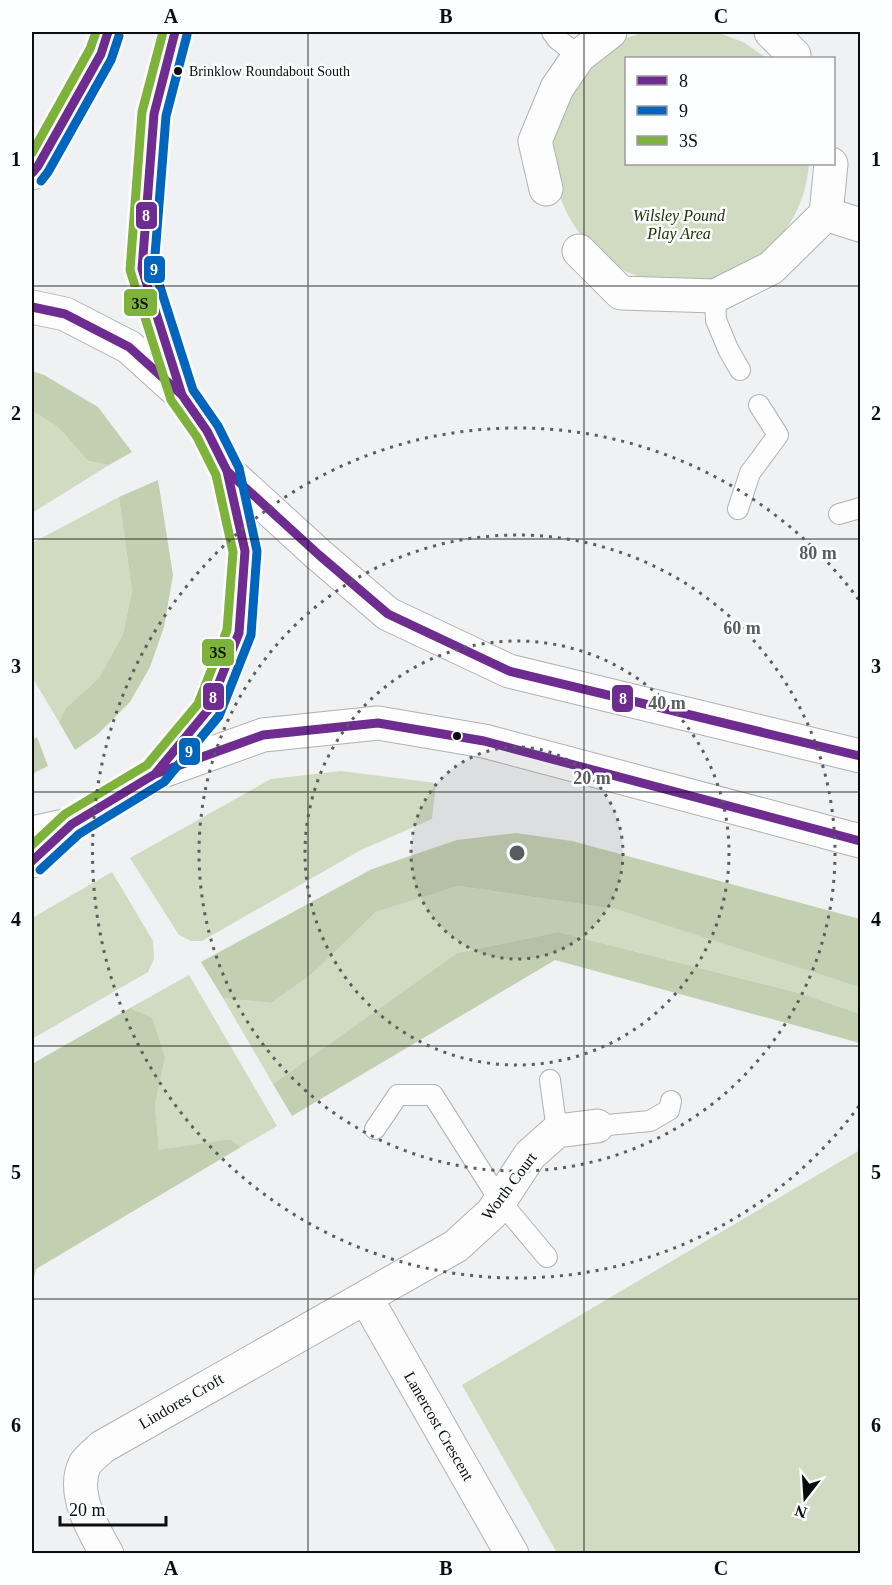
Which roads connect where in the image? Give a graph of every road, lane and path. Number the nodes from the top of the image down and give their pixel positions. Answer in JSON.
{"nodes":[{"id":1,"x":108,"y":32,"type":"edge"},
{"id":2,"x":176,"y":32,"type":"edge"},
{"id":3,"x":552,"y":32,"type":"edge"},
{"id":4,"x":610,"y":32,"type":"edge"},
{"id":5,"x":771,"y":32,"type":"edge"},
{"id":6,"x":795,"y":55,"type":"dead end"},
{"id":7,"x":579,"y":56,"type":"junction"},
{"id":8,"x":831,"y":165,"type":"edge"},
{"id":9,"x":32,"y":173,"type":"edge"},
{"id":10,"x":546,"y":189,"type":"dead end"},
{"id":11,"x":826,"y":214,"type":"junction"},
{"id":12,"x":861,"y":225,"type":"edge"},
{"id":13,"x":579,"y":250,"type":"dead end"},
{"id":14,"x":715,"y":296,"type":"junction"},
{"id":15,"x":32,"y":307,"type":"edge"},
{"id":16,"x":740,"y":370,"type":"dead end"},
{"id":17,"x":182,"y":395,"type":"junction"},
{"id":18,"x":759,"y":405,"type":"dead end"},
{"id":19,"x":227,"y":471,"type":"junction"},
{"id":20,"x":738,"y":508,"type":"dead end"},
{"id":21,"x":861,"y":508,"type":"edge"},
{"id":22,"x":839,"y":514,"type":"dead end"},
{"id":23,"x":861,"y":756,"type":"edge"},
{"id":24,"x":151,"y":777,"type":"junction"},
{"id":25,"x":72,"y":824,"type":"junction"},
{"id":26,"x":32,"y":833,"type":"edge"},
{"id":27,"x":861,"y":841,"type":"edge"},
{"id":28,"x":32,"y":861,"type":"edge"},
{"id":29,"x":550,"y":1080,"type":"dead end"},
{"id":30,"x":671,"y":1101,"type":"dead end"},
{"id":31,"x":597,"y":1126,"type":"joint"},
{"id":32,"x":375,"y":1129,"type":"dead end"},
{"id":33,"x":557,"y":1131,"type":"junction"},
{"id":34,"x":500,"y":1201,"type":"junction"},
{"id":35,"x":548,"y":1257,"type":"dead end"},
{"id":36,"x":366,"y":1298,"type":"junction"},
{"id":37,"x":107,"y":1554,"type":"edge"},
{"id":38,"x":512,"y":1554,"type":"edge"}],
"edges":[{"from":1,"to":9,"type":"main road"},
{"from":2,"to":17,"type":"main road"},
{"from":3,"to":7,"type":"lane"},
{"from":4,"to":7,"type":"main road"},
{"from":5,"to":6,"type":"main road"},
{"from":7,"to":10,"type":"main road"},
{"from":8,"to":11,"type":"main road"},
{"from":11,"to":12,"type":"main road"},
{"from":11,"to":14,"type":"main road"},
{"from":13,"to":14,"type":"main road"},
{"from":14,"to":16,"type":"lane"},
{"from":15,"to":17,"type":"main road"},
{"from":17,"to":19,"type":"main road"},
{"from":18,"to":20,"type":"lane"},
{"from":19,"to":23,"type":"main road"},
{"from":19,"to":24,"type":"main road"},
{"from":21,"to":22,"type":"lane"},
{"from":24,"to":25,"type":"main road"},
{"from":24,"to":27,"type":"main road"},
{"from":25,"to":26,"type":"main road"},
{"from":25,"to":28,"type":"main road"},
{"from":29,"to":33,"type":"lane"},
{"from":30,"to":31,"type":"lane"},
{"from":31,"to":33,"type":"main road"},
{"from":32,"to":34,"type":"lane"},
{"from":33,"to":34,"type":"main road","name":"Worth Court"},
{"from":34,"to":35,"type":"lane"},
{"from":34,"to":36,"type":"main road","name":"Worth Court"},
{"from":36,"to":37,"type":"main road","name":"Lindores Croft"},
{"from":36,"to":38,"type":"main road","name":"Lanercost Crescent"}]}
